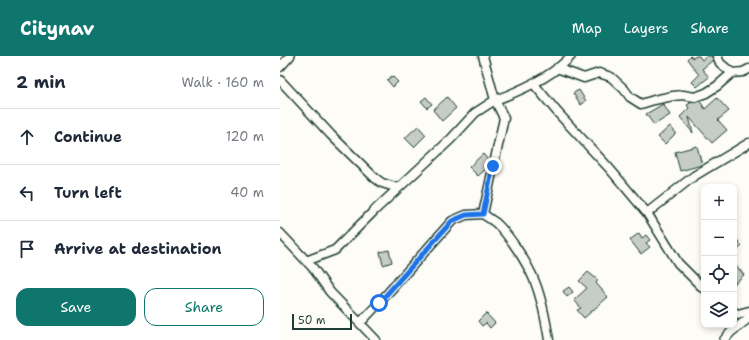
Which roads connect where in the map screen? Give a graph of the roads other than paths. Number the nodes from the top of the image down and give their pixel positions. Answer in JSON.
{"nodes":[{"id":1,"x":290,"y":56,"type":"edge"},
{"id":2,"x":483,"y":56,"type":"edge"},
{"id":3,"x":571,"y":56,"type":"edge"},
{"id":4,"x":717,"y":56,"type":"edge"},
{"id":5,"x":280,"y":67,"type":"edge"},
{"id":6,"x":557,"y":68,"type":"junction"},
{"id":7,"x":749,"y":69,"type":"edge"},
{"id":8,"x":732,"y":73,"type":"junction"},
{"id":9,"x":280,"y":80,"type":"edge"},
{"id":10,"x":533,"y":83,"type":"junction"},
{"id":11,"x":495,"y":100,"type":"junction"},
{"id":12,"x":749,"y":143,"type":"edge"},
{"id":13,"x":398,"y":188,"type":"junction"},
{"id":14,"x":647,"y":213,"type":"junction"},
{"id":15,"x":483,"y":214,"type":"junction"},
{"id":16,"x":280,"y":233,"type":"edge"},
{"id":17,"x":306,"y":261,"type":"junction"},
{"id":18,"x":701,"y":285,"type":"edge"},
{"id":19,"x":749,"y":311,"type":"edge"},
{"id":20,"x":737,"y":314,"type":"edge"},
{"id":21,"x":749,"y":318,"type":"edge"},
{"id":22,"x":360,"y":323,"type":"junction"},
{"id":23,"x":376,"y":340,"type":"edge"},
{"id":24,"x":549,"y":340,"type":"edge"},
{"id":25,"x":724,"y":340,"type":"edge"}],
"edges":[{"from":1,"to":5,"type":"street"},
{"from":2,"to":11,"type":"street"},
{"from":3,"to":6,"type":"street"},
{"from":4,"to":8,"type":"street"},
{"from":6,"to":8,"type":"street"},
{"from":6,"to":10,"type":"street"},
{"from":7,"to":8,"type":"street"},
{"from":9,"to":13,"type":"street"},
{"from":10,"to":11,"type":"street"},
{"from":10,"to":14,"type":"street"},
{"from":11,"to":13,"type":"street"},
{"from":11,"to":15,"type":"street"},
{"from":12,"to":14,"type":"street"},
{"from":13,"to":17,"type":"street"},
{"from":14,"to":18,"type":"street"},
{"from":15,"to":22,"type":"street"},
{"from":15,"to":24,"type":"street"},
{"from":16,"to":17,"type":"street"},
{"from":17,"to":22,"type":"street"},
{"from":19,"to":20,"type":"street"},
{"from":21,"to":25,"type":"street"},
{"from":22,"to":23,"type":"street"}]}
